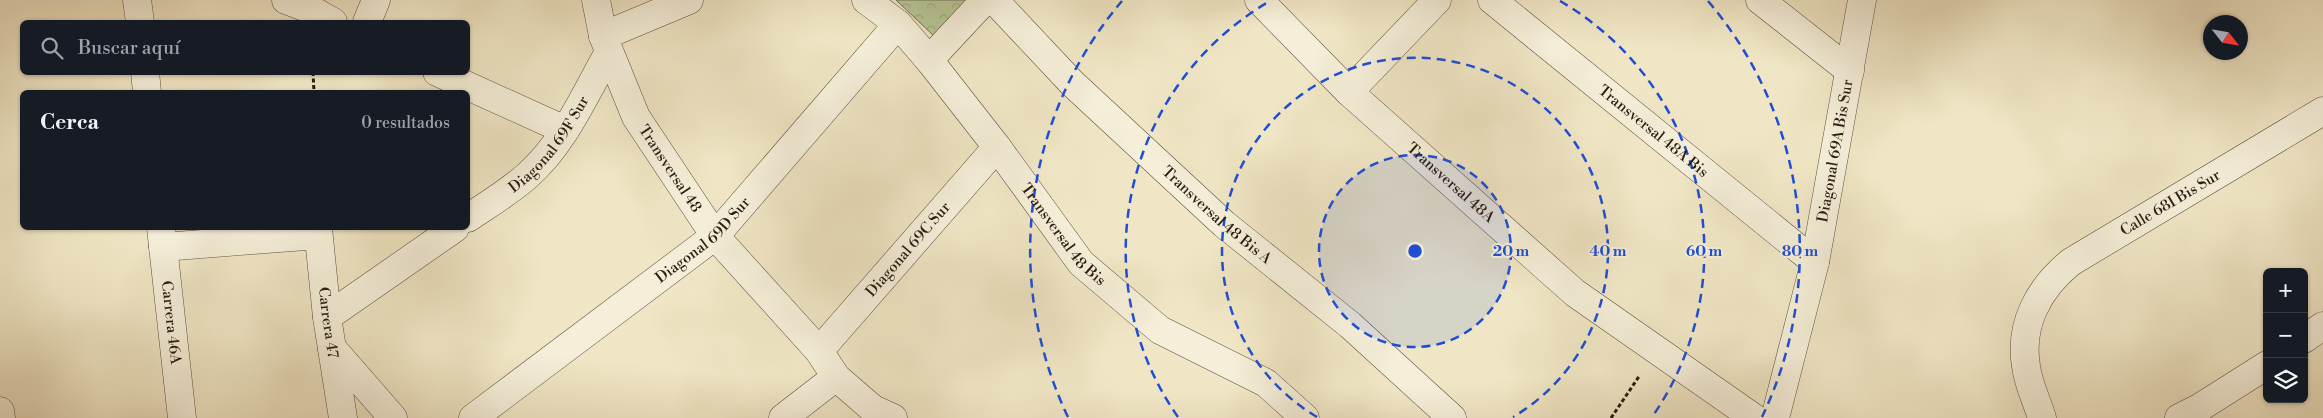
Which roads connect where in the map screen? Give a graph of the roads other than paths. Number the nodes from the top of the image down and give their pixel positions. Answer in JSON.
{"nodes":[{"id":1,"x":138,"y":0,"type":"edge"},
{"id":2,"x":286,"y":0,"type":"edge"},
{"id":3,"x":376,"y":0,"type":"edge"},
{"id":4,"x":596,"y":0,"type":"edge"},
{"id":5,"x":689,"y":0,"type":"edge"},
{"id":6,"x":866,"y":0,"type":"edge"},
{"id":7,"x":985,"y":0,"type":"edge"},
{"id":8,"x":994,"y":0,"type":"edge"},
{"id":9,"x":1259,"y":0,"type":"edge"},
{"id":10,"x":1437,"y":0,"type":"edge"},
{"id":11,"x":1492,"y":0,"type":"edge"},
{"id":12,"x":1760,"y":0,"type":"edge"},
{"id":13,"x":1862,"y":0,"type":"edge"},
{"id":14,"x":140,"y":20,"type":"edge"},
{"id":15,"x":330,"y":20,"type":"edge"},
{"id":16,"x":368,"y":20,"type":"edge"},
{"id":17,"x":898,"y":24,"type":"junction"},
{"id":18,"x":606,"y":44,"type":"junction"},
{"id":19,"x":929,"y":60,"type":"junction"},
{"id":20,"x":1850,"y":71,"type":"junction"},
{"id":21,"x":145,"y":75,"type":"edge"},
{"id":22,"x":444,"y":75,"type":"edge"},
{"id":23,"x":147,"y":90,"type":"edge"},
{"id":24,"x":1349,"y":92,"type":"junction"},
{"id":25,"x":2323,"y":111,"type":"edge"},
{"id":26,"x":565,"y":130,"type":"junction"},
{"id":27,"x":997,"y":147,"type":"junction"},
{"id":28,"x":470,"y":217,"type":"edge"},
{"id":29,"x":452,"y":230,"type":"edge"},
{"id":30,"x":318,"y":231,"type":"edge"},
{"id":31,"x":714,"y":236,"type":"junction"},
{"id":32,"x":162,"y":237,"type":"edge"},
{"id":33,"x":1815,"y":262,"type":"junction"},
{"id":34,"x":327,"y":317,"type":"junction"},
{"id":35,"x":2323,"y":326,"type":"edge"},
{"id":36,"x":2308,"y":336,"type":"edge"},
{"id":37,"x":332,"y":348,"type":"junction"},
{"id":38,"x":819,"y":351,"type":"junction"},
{"id":39,"x":2263,"y":368,"type":"edge"},
{"id":40,"x":836,"y":377,"type":"junction"},
{"id":41,"x":0,"y":411,"type":"edge"},
{"id":42,"x":2194,"y":415,"type":"edge"},
{"id":43,"x":1,"y":418,"type":"edge"},
{"id":44,"x":182,"y":418,"type":"edge"},
{"id":45,"x":343,"y":418,"type":"edge"},
{"id":46,"x":393,"y":418,"type":"edge"},
{"id":47,"x":473,"y":418,"type":"edge"},
{"id":48,"x":783,"y":418,"type":"edge"},
{"id":49,"x":893,"y":418,"type":"edge"},
{"id":50,"x":1305,"y":418,"type":"edge"},
{"id":51,"x":1452,"y":418,"type":"edge"},
{"id":52,"x":1754,"y":418,"type":"edge"},
{"id":53,"x":1775,"y":418,"type":"edge"},
{"id":54,"x":2042,"y":418,"type":"edge"}],
"edges":[{"from":1,"to":14,"type":"street"},
{"from":2,"to":15,"type":"street"},
{"from":3,"to":16,"type":"street"},
{"from":4,"to":18,"type":"street","name":"Transversal 48"},
{"from":5,"to":18,"type":"street"},
{"from":6,"to":17,"type":"street","name":"Transversal 48 Bis"},
{"from":7,"to":19,"type":"street"},
{"from":8,"to":51,"type":"street","name":"Transversal 48 Bis A"},
{"from":9,"to":24,"type":"street","name":"Transversal 48A"},
{"from":10,"to":24,"type":"street"},
{"from":11,"to":33,"type":"street","name":"Transversal 48A Bis"},
{"from":12,"to":20,"type":"street"},
{"from":13,"to":20,"type":"street","name":"Diagonal 69A Bis Sur"},
{"from":17,"to":19,"type":"street","name":"Transversal 48 Bis"},
{"from":17,"to":31,"type":"street","name":"Diagonal 69D Sur"},
{"from":18,"to":26,"type":"street","name":"Diagonal 69F Sur"},
{"from":18,"to":31,"type":"street","name":"Transversal 48"},
{"from":19,"to":27,"type":"street","name":"Transversal 48 Bis"},
{"from":20,"to":33,"type":"street","name":"Diagonal 69A Bis Sur"},
{"from":21,"to":23,"type":"street"},
{"from":22,"to":26,"type":"street"},
{"from":24,"to":52,"type":"street","name":"Transversal 48A"},
{"from":25,"to":54,"type":"street","name":"Calle 68I Bis Sur"},
{"from":26,"to":28,"type":"street","name":"Diagonal 69F Sur"},
{"from":27,"to":38,"type":"street","name":"Diagonal 69C Sur"},
{"from":27,"to":50,"type":"street","name":"Transversal 48 Bis"},
{"from":29,"to":34,"type":"street"},
{"from":30,"to":32,"type":"street"},
{"from":30,"to":34,"type":"street","name":"Carrera 47"},
{"from":31,"to":38,"type":"street","name":"Transversal 48"},
{"from":31,"to":47,"type":"street","name":"Diagonal 69D Sur"},
{"from":32,"to":44,"type":"street","name":"Carrera 46A"},
{"from":33,"to":53,"type":"street","name":"Diagonal 69A Bis Sur"},
{"from":34,"to":37,"type":"street","name":"Carrera 47"},
{"from":35,"to":36,"type":"street"},
{"from":37,"to":45,"type":"street","name":"Carrera 47"},
{"from":37,"to":46,"type":"street"},
{"from":38,"to":40,"type":"street","name":"Transversal 48"},
{"from":39,"to":42,"type":"street"},
{"from":40,"to":48,"type":"street"},
{"from":40,"to":49,"type":"street","name":"Transversal 48"},
{"from":41,"to":43,"type":"street"}]}
